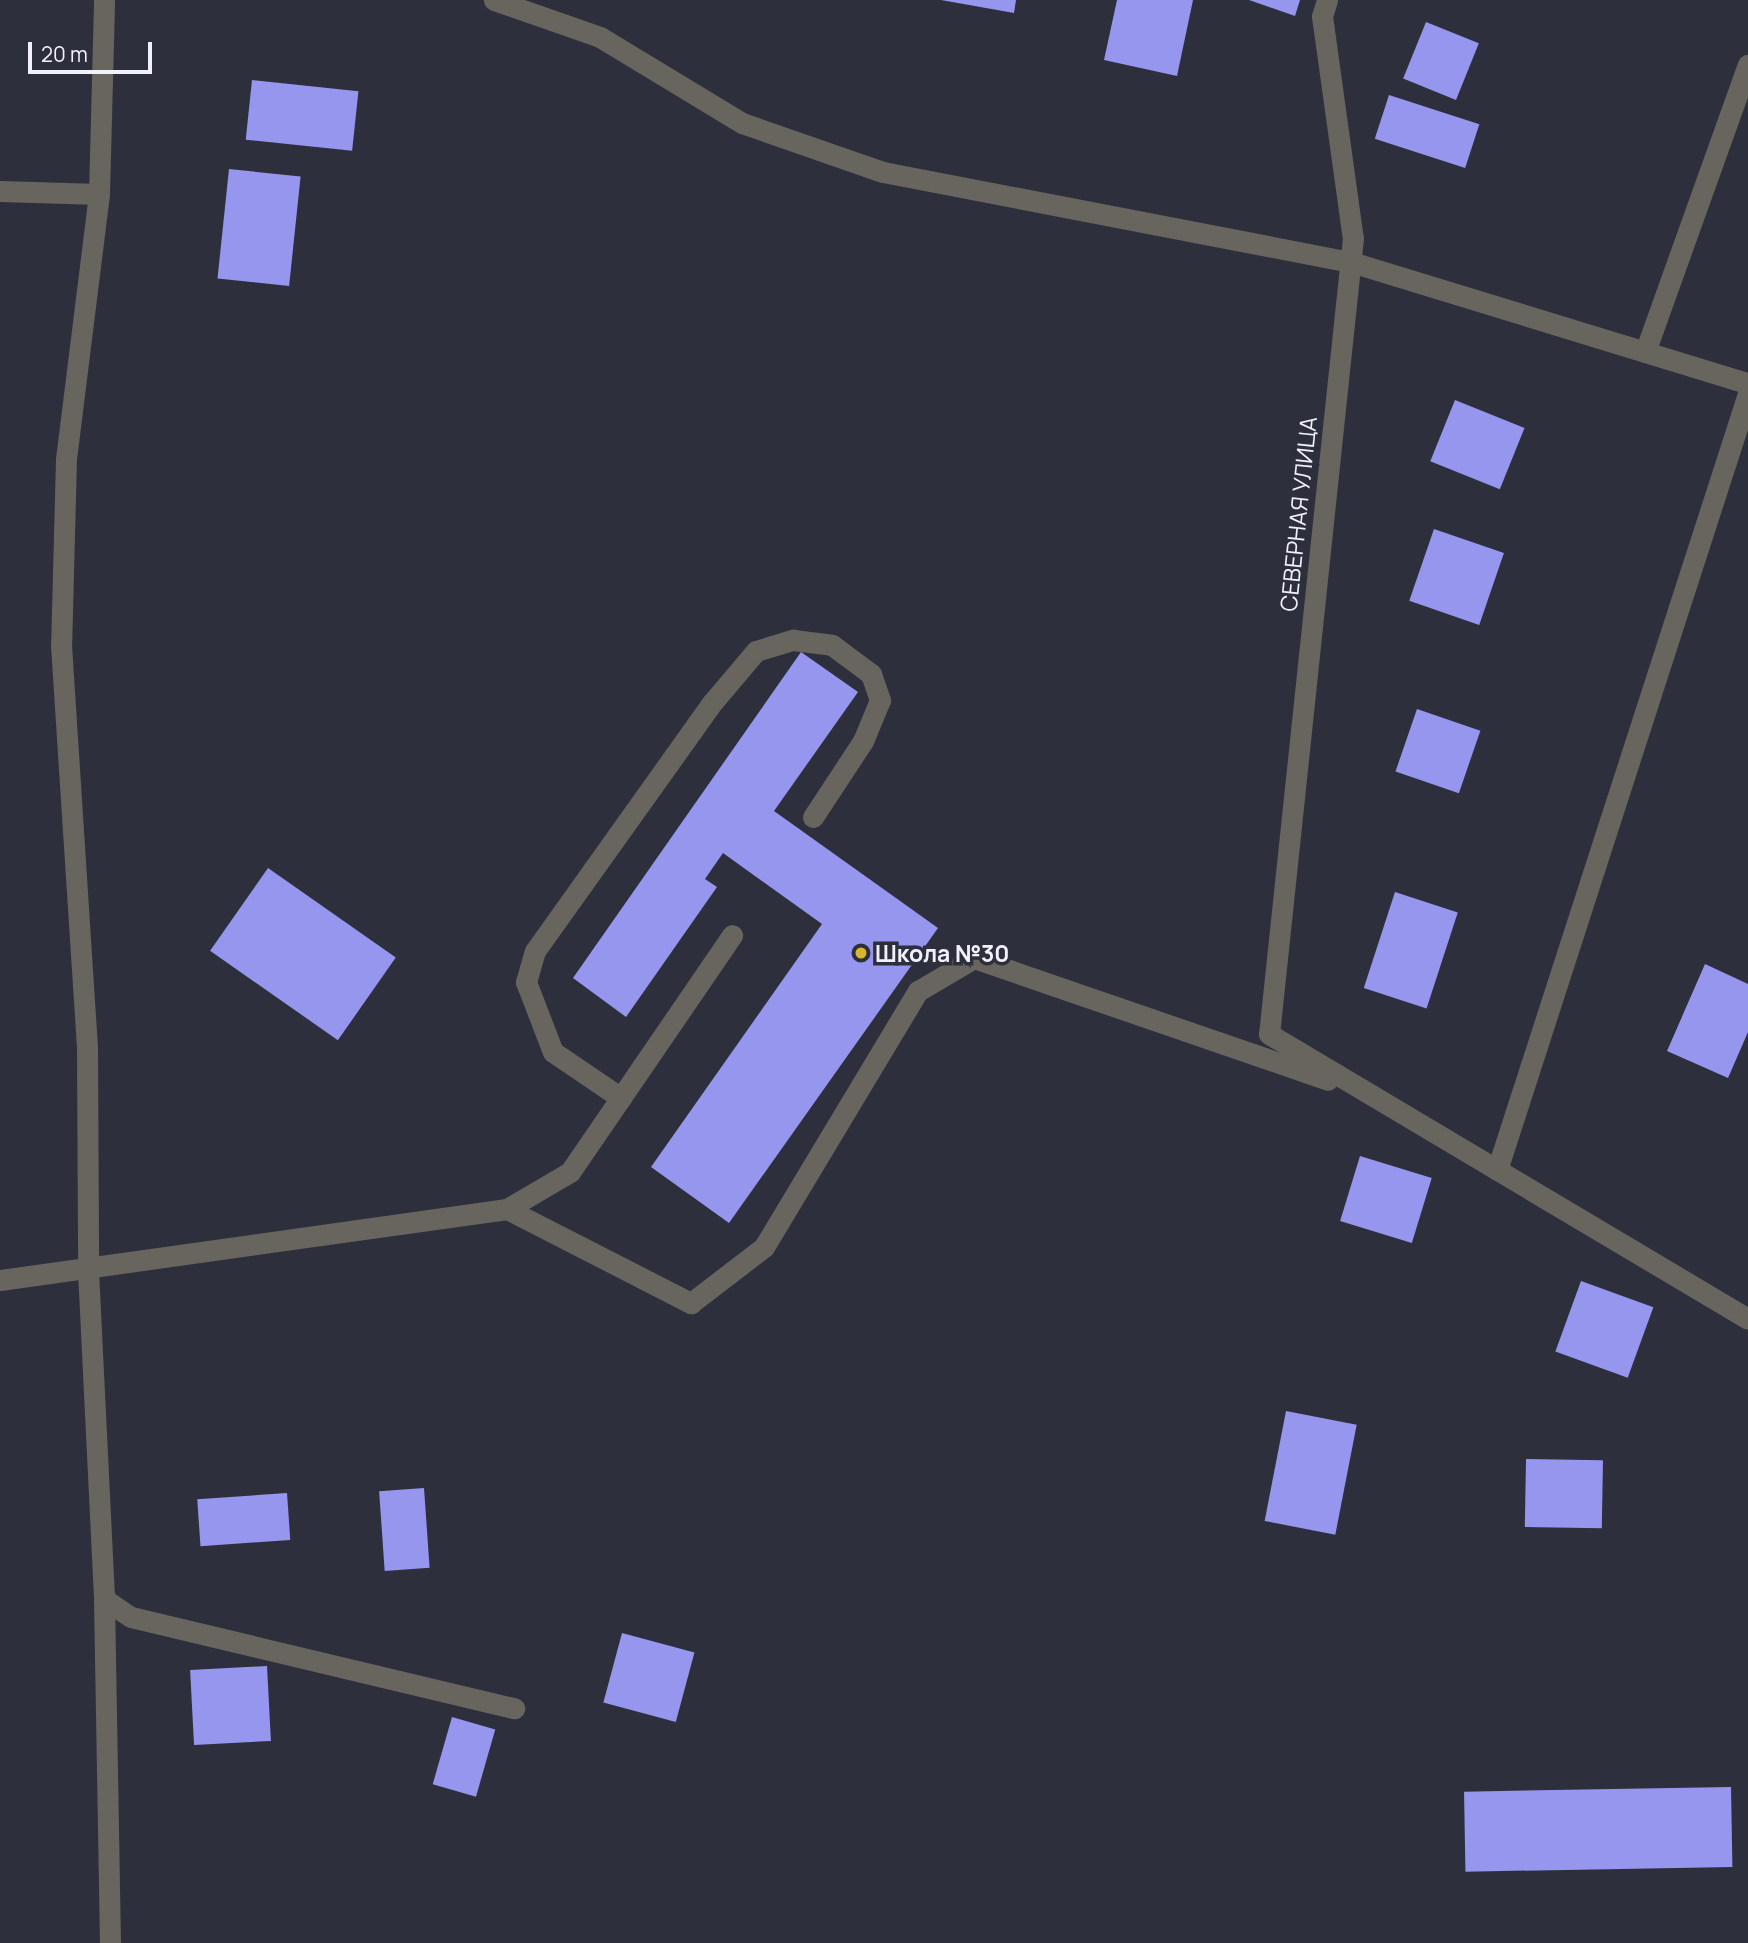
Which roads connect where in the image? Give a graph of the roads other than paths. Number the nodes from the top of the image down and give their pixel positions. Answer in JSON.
{"nodes":[{"id":1,"x":104,"y":0,"type":"edge"},
{"id":2,"x":494,"y":0,"type":"edge"},
{"id":3,"x":1327,"y":0,"type":"edge"},
{"id":4,"x":1748,"y":65,"type":"edge"},
{"id":5,"x":0,"y":191,"type":"edge"},
{"id":6,"x":99,"y":194,"type":"junction"},
{"id":7,"x":1351,"y":262,"type":"junction"},
{"id":8,"x":1645,"y":352,"type":"junction"},
{"id":9,"x":1748,"y":383,"type":"edge"},
{"id":10,"x":1748,"y":394,"type":"edge"},
{"id":11,"x":813,"y":817,"type":"dead end"},
{"id":12,"x":732,"y":934,"type":"dead end"},
{"id":13,"x":1371,"y":1095,"type":"junction"},
{"id":14,"x":621,"y":1098,"type":"junction"},
{"id":15,"x":1497,"y":1170,"type":"junction"},
{"id":16,"x":508,"y":1209,"type":"junction"},
{"id":17,"x":88,"y":1270,"type":"junction"},
{"id":18,"x":0,"y":1280,"type":"edge"},
{"id":19,"x":1746,"y":1312,"type":"edge"},
{"id":20,"x":104,"y":1599,"type":"junction"},
{"id":21,"x":514,"y":1708,"type":"dead end"},
{"id":22,"x":110,"y":1943,"type":"edge"}],
"edges":[{"from":1,"to":6,"type":"street"},
{"from":2,"to":7,"type":"street"},
{"from":3,"to":7,"type":"street","name":"СЕВЕРНАЯ УЛИЦА"},
{"from":4,"to":8,"type":"street"},
{"from":5,"to":6,"type":"street"},
{"from":6,"to":17,"type":"street"},
{"from":7,"to":8,"type":"street"},
{"from":7,"to":13,"type":"street","name":"СЕВЕРНАЯ УЛИЦА"},
{"from":8,"to":9,"type":"street"},
{"from":10,"to":15,"type":"street"},
{"from":11,"to":14,"type":"street"},
{"from":12,"to":14,"type":"street"},
{"from":13,"to":15,"type":"street"},
{"from":13,"to":16,"type":"street"},
{"from":14,"to":16,"type":"street"},
{"from":15,"to":19,"type":"street"},
{"from":16,"to":17,"type":"street"},
{"from":17,"to":18,"type":"street"},
{"from":17,"to":20,"type":"street"},
{"from":20,"to":21,"type":"street"},
{"from":20,"to":22,"type":"street"}]}
